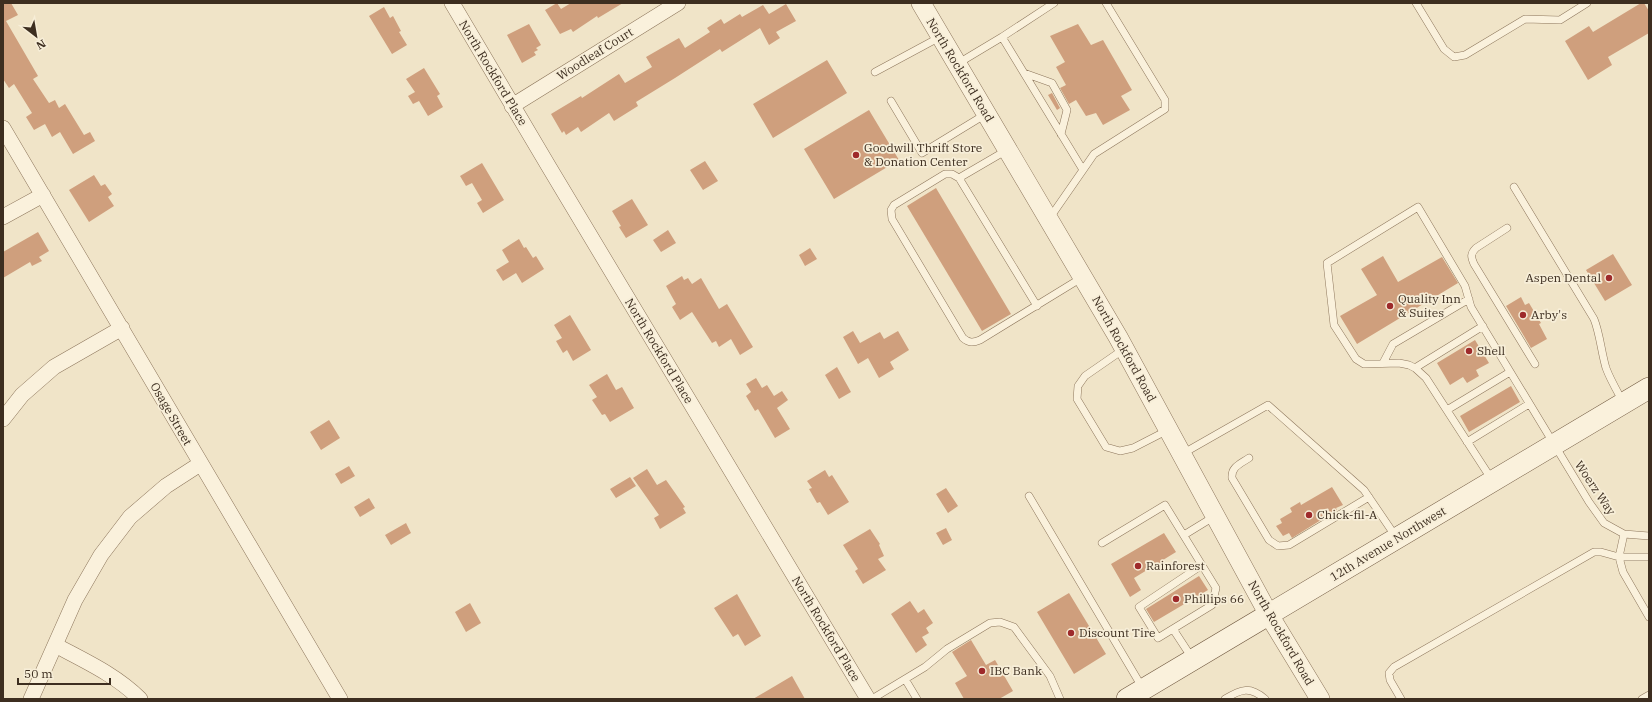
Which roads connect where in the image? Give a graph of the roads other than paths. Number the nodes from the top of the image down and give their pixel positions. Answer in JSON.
{"nodes":[{"id":1,"x":452,"y":3,"type":"edge"},
{"id":2,"x":678,"y":3,"type":"edge"},
{"id":3,"x":921,"y":3,"type":"edge"},
{"id":4,"x":1054,"y":3,"type":"edge"},
{"id":5,"x":1106,"y":3,"type":"edge"},
{"id":6,"x":1416,"y":3,"type":"edge"},
{"id":7,"x":1587,"y":3,"type":"edge"},
{"id":8,"x":941,"y":36,"type":"junction"},
{"id":9,"x":1002,"y":37,"type":"junction"},
{"id":10,"x":957,"y":64,"type":"junction"},
{"id":11,"x":875,"y":72,"type":"dead end"},
{"id":12,"x":1024,"y":73,"type":"junction"},
{"id":13,"x":891,"y":101,"type":"dead end"},
{"id":14,"x":512,"y":106,"type":"junction"},
{"id":15,"x":987,"y":114,"type":"junction"},
{"id":16,"x":3,"y":128,"type":"edge"},
{"id":17,"x":1061,"y":134,"type":"junction"},
{"id":18,"x":1007,"y":149,"type":"junction"},
{"id":19,"x":1083,"y":170,"type":"junction"},
{"id":20,"x":959,"y":178,"type":"junction"},
{"id":21,"x":1514,"y":187,"type":"dead end"},
{"id":22,"x":43,"y":195,"type":"junction"},
{"id":23,"x":3,"y":217,"type":"edge"},
{"id":24,"x":1049,"y":219,"type":"junction"},
{"id":25,"x":1507,"y":228,"type":"dead end"},
{"id":26,"x":1083,"y":277,"type":"junction"},
{"id":27,"x":1469,"y":299,"type":"junction"},
{"id":28,"x":1037,"y":306,"type":"junction"},
{"id":29,"x":1483,"y":326,"type":"junction"},
{"id":30,"x":122,"y":328,"type":"junction"},
{"id":31,"x":1124,"y":349,"type":"junction"},
{"id":32,"x":1383,"y":363,"type":"junction"},
{"id":33,"x":1535,"y":364,"type":"dead end"},
{"id":34,"x":1415,"y":368,"type":"junction"},
{"id":35,"x":1510,"y":372,"type":"junction"},
{"id":36,"x":1649,"y":388,"type":"edge"},
{"id":37,"x":1529,"y":404,"type":"junction"},
{"id":38,"x":1624,"y":404,"type":"junction"},
{"id":39,"x":1447,"y":410,"type":"junction"},
{"id":40,"x":3,"y":419,"type":"edge"},
{"id":41,"x":1168,"y":430,"type":"junction"},
{"id":42,"x":1467,"y":442,"type":"junction"},
{"id":43,"x":1554,"y":445,"type":"junction"},
{"id":44,"x":1182,"y":455,"type":"junction"},
{"id":45,"x":1249,"y":458,"type":"dead end"},
{"id":46,"x":200,"y":464,"type":"junction"},
{"id":47,"x":1493,"y":482,"type":"junction"},
{"id":48,"x":1029,"y":496,"type":"dead end"},
{"id":49,"x":1368,"y":497,"type":"junction"},
{"id":50,"x":1215,"y":516,"type":"junction"},
{"id":51,"x":1624,"y":534,"type":"junction"},
{"id":52,"x":1184,"y":535,"type":"junction"},
{"id":53,"x":1649,"y":536,"type":"edge"},
{"id":54,"x":1397,"y":539,"type":"junction"},
{"id":55,"x":1102,"y":543,"type":"dead end"},
{"id":56,"x":1649,"y":557,"type":"edge"},
{"id":57,"x":1619,"y":558,"type":"junction"},
{"id":58,"x":1202,"y":566,"type":"junction"},
{"id":59,"x":1269,"y":615,"type":"junction"},
{"id":60,"x":1649,"y":617,"type":"edge"},
{"id":61,"x":1173,"y":629,"type":"junction"},
{"id":62,"x":55,"y":645,"type":"junction"},
{"id":63,"x":1194,"y":659,"type":"junction"},
{"id":64,"x":905,"y":679,"type":"junction"},
{"id":65,"x":1135,"y":694,"type":"edge"},
{"id":66,"x":1649,"y":695,"type":"edge"},
{"id":67,"x":31,"y":699,"type":"edge"},
{"id":68,"x":140,"y":699,"type":"edge"},
{"id":69,"x":340,"y":699,"type":"edge"},
{"id":70,"x":868,"y":699,"type":"edge"},
{"id":71,"x":872,"y":699,"type":"edge"},
{"id":72,"x":917,"y":699,"type":"edge"},
{"id":73,"x":1060,"y":699,"type":"edge"},
{"id":74,"x":1225,"y":699,"type":"edge"},
{"id":75,"x":1265,"y":699,"type":"edge"},
{"id":76,"x":1320,"y":699,"type":"edge"},
{"id":77,"x":1401,"y":699,"type":"edge"},
{"id":78,"x":1642,"y":699,"type":"edge"}],
"edges":[{"from":1,"to":14,"type":"street","name":"North Rockford Place"},
{"from":2,"to":14,"type":"street","name":"Woodleaf Court"},
{"from":3,"to":8,"type":"street","name":"North Rockford Road"},
{"from":4,"to":9,"type":"lane"},
{"from":5,"to":19,"type":"lane"},
{"from":6,"to":7,"type":"lane"},
{"from":8,"to":10,"type":"street","name":"North Rockford Road"},
{"from":8,"to":11,"type":"lane"},
{"from":9,"to":10,"type":"lane"},
{"from":9,"to":12,"type":"lane"},
{"from":10,"to":15,"type":"street","name":"North Rockford Road"},
{"from":12,"to":17,"type":"lane"},
{"from":12,"to":17,"type":"lane"},
{"from":13,"to":15,"type":"lane"},
{"from":14,"to":70,"type":"street","name":"North Rockford Place"},
{"from":15,"to":18,"type":"street","name":"North Rockford Road"},
{"from":16,"to":22,"type":"street","name":"Osage Street"},
{"from":17,"to":19,"type":"lane"},
{"from":18,"to":20,"type":"lane"},
{"from":18,"to":24,"type":"street","name":"North Rockford Road"},
{"from":19,"to":24,"type":"lane"},
{"from":20,"to":28,"type":"lane"},
{"from":20,"to":28,"type":"lane"},
{"from":21,"to":38,"type":"lane"},
{"from":22,"to":23,"type":"street"},
{"from":22,"to":30,"type":"street","name":"Osage Street"},
{"from":24,"to":26,"type":"street","name":"North Rockford Road"},
{"from":25,"to":33,"type":"lane"},
{"from":26,"to":28,"type":"lane"},
{"from":26,"to":31,"type":"street","name":"North Rockford Road"},
{"from":27,"to":29,"type":"lane","name":"Woerz Way"},
{"from":27,"to":32,"type":"lane"},
{"from":27,"to":32,"type":"lane","name":"Woerz Way"},
{"from":29,"to":34,"type":"lane"},
{"from":29,"to":35,"type":"lane","name":"Woerz Way"},
{"from":30,"to":40,"type":"street"},
{"from":30,"to":46,"type":"street","name":"Osage Street"},
{"from":31,"to":41,"type":"street","name":"North Rockford Road"},
{"from":31,"to":41,"type":"lane"},
{"from":32,"to":34,"type":"lane"},
{"from":34,"to":39,"type":"lane"},
{"from":35,"to":37,"type":"lane","name":"Woerz Way"},
{"from":35,"to":39,"type":"lane"},
{"from":36,"to":38,"type":"main road","name":"12th Avenue Northwest"},
{"from":37,"to":42,"type":"lane"},
{"from":37,"to":43,"type":"lane","name":"Woerz Way"},
{"from":38,"to":43,"type":"main road","name":"12th Avenue Northwest"},
{"from":39,"to":42,"type":"lane"},
{"from":41,"to":44,"type":"street","name":"North Rockford Road"},
{"from":42,"to":47,"type":"lane"},
{"from":43,"to":47,"type":"main road","name":"12th Avenue Northwest"},
{"from":43,"to":51,"type":"lane","name":"Woerz Way"},
{"from":44,"to":49,"type":"lane"},
{"from":44,"to":50,"type":"street","name":"North Rockford Road"},
{"from":45,"to":49,"type":"lane"},
{"from":46,"to":62,"type":"street"},
{"from":46,"to":69,"type":"street","name":"Osage Street"},
{"from":47,"to":54,"type":"main road","name":"12th Avenue Northwest"},
{"from":48,"to":65,"type":"lane"},
{"from":49,"to":54,"type":"lane"},
{"from":50,"to":52,"type":"lane"},
{"from":50,"to":59,"type":"street","name":"North Rockford Road"},
{"from":51,"to":53,"type":"lane","name":"Woerz Way"},
{"from":51,"to":57,"type":"lane"},
{"from":52,"to":55,"type":"lane"},
{"from":52,"to":58,"type":"lane"},
{"from":54,"to":59,"type":"main road","name":"12th Avenue Northwest"},
{"from":56,"to":57,"type":"lane"},
{"from":57,"to":60,"type":"lane"},
{"from":57,"to":77,"type":"lane"},
{"from":58,"to":61,"type":"lane"},
{"from":58,"to":61,"type":"lane"},
{"from":59,"to":63,"type":"main road","name":"12th Avenue Northwest"},
{"from":59,"to":76,"type":"street","name":"North Rockford Road"},
{"from":61,"to":63,"type":"lane"},
{"from":62,"to":67,"type":"street"},
{"from":62,"to":68,"type":"street"},
{"from":63,"to":65,"type":"main road","name":"12th Avenue Northwest"},
{"from":64,"to":71,"type":"lane"},
{"from":64,"to":72,"type":"lane"},
{"from":64,"to":73,"type":"lane"},
{"from":66,"to":78,"type":"lane"},
{"from":74,"to":75,"type":"lane"}]}
